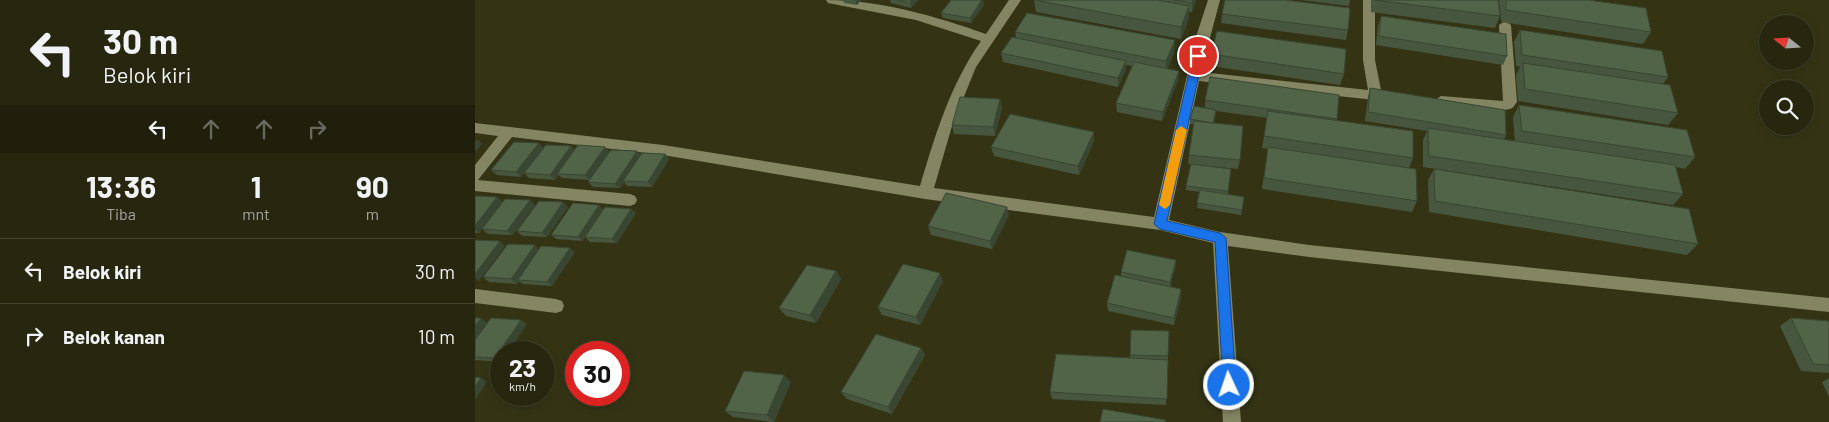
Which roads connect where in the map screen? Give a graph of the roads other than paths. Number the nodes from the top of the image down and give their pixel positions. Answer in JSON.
{"nodes":[{"id":1,"x":832,"y":0,"type":"edge"},
{"id":2,"x":1015,"y":0,"type":"edge"},
{"id":3,"x":1214,"y":0,"type":"edge"},
{"id":4,"x":1369,"y":0,"type":"edge"},
{"id":5,"x":1505,"y":25,"type":"edge"},
{"id":6,"x":988,"y":39,"type":"junction"},
{"id":7,"x":1194,"y":76,"type":"junction"},
{"id":8,"x":1423,"y":100,"type":"edge"},
{"id":9,"x":475,"y":128,"type":"edge"},
{"id":10,"x":509,"y":132,"type":"junction"},
{"id":11,"x":475,"y":175,"type":"edge"},
{"id":12,"x":475,"y":185,"type":"edge"},
{"id":13,"x":925,"y":193,"type":"junction"},
{"id":14,"x":630,"y":200,"type":"dead end"},
{"id":15,"x":1160,"y":224,"type":"junction"},
{"id":16,"x":1220,"y":238,"type":"junction"},
{"id":17,"x":475,"y":296,"type":"edge"},
{"id":18,"x":1829,"y":305,"type":"edge"},
{"id":19,"x":556,"y":306,"type":"dead end"},
{"id":20,"x":1231,"y":422,"type":"edge"}],
"edges":[{"from":1,"to":6,"type":"street"},
{"from":2,"to":6,"type":"street"},
{"from":3,"to":7,"type":"street"},
{"from":4,"to":7,"type":"street"},
{"from":5,"to":8,"type":"street"},
{"from":6,"to":13,"type":"street"},
{"from":7,"to":15,"type":"street"},
{"from":9,"to":10,"type":"street"},
{"from":10,"to":11,"type":"street"},
{"from":10,"to":13,"type":"street"},
{"from":12,"to":14,"type":"street"},
{"from":13,"to":15,"type":"street"},
{"from":15,"to":16,"type":"street"},
{"from":16,"to":18,"type":"street"},
{"from":16,"to":20,"type":"street"},
{"from":17,"to":19,"type":"street"}]}
